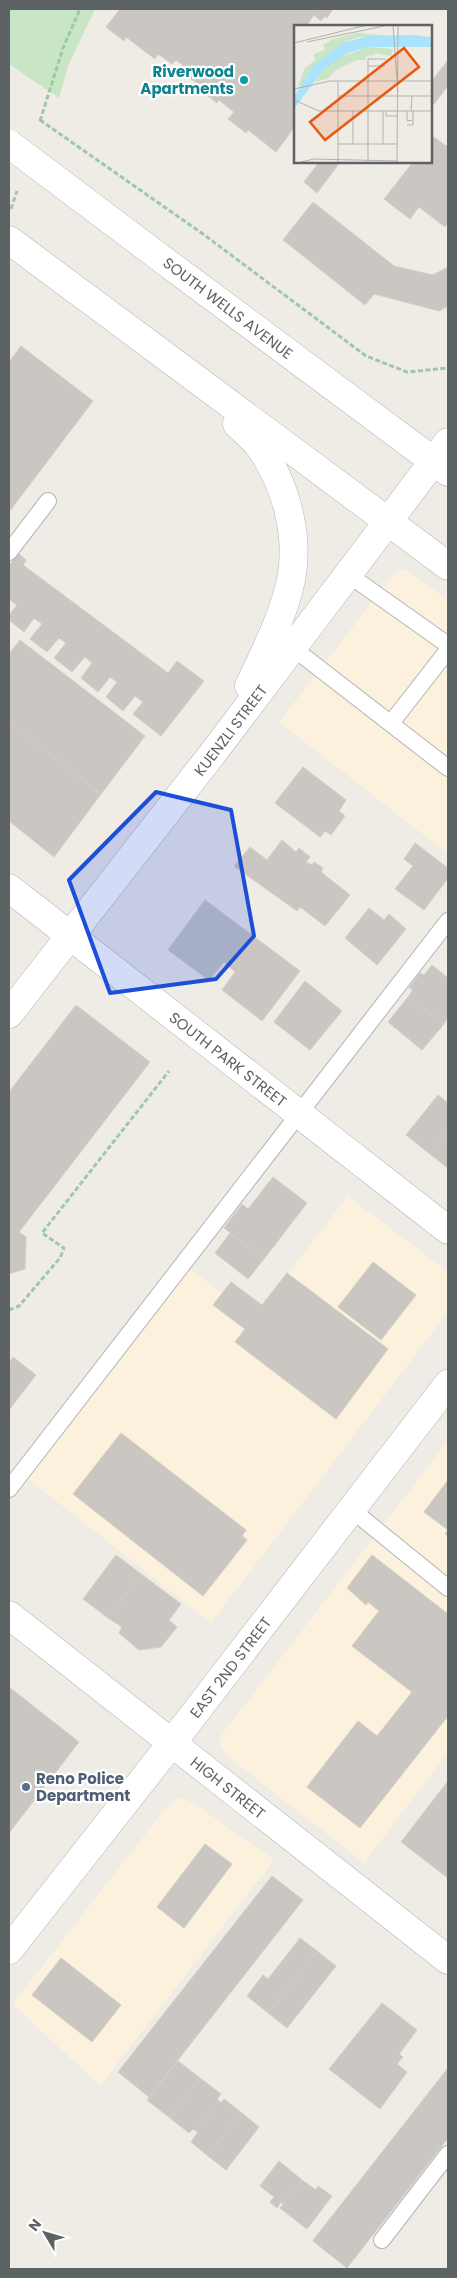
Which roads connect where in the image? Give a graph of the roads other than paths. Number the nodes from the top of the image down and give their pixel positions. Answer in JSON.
{"nodes":[{"id":1,"x":9,"y":144,"type":"edge"},
{"id":2,"x":9,"y":240,"type":"edge"},
{"id":3,"x":187,"y":373,"type":"junction"},
{"id":4,"x":443,"y":458,"type":"edge"},
{"id":5,"x":48,"y":500,"type":"dead end"},
{"id":6,"x":389,"y":523,"type":"junction"},
{"id":7,"x":9,"y":552,"type":"edge"},
{"id":8,"x":448,"y":566,"type":"edge"},
{"id":9,"x":349,"y":575,"type":"junction"},
{"id":10,"x":448,"y":645,"type":"edge"},
{"id":11,"x":293,"y":648,"type":"junction"},
{"id":12,"x":448,"y":650,"type":"edge"},
{"id":13,"x":391,"y":723,"type":"junction"},
{"id":14,"x":226,"y":735,"type":"junction"},
{"id":15,"x":448,"y":768,"type":"edge"},
{"id":16,"x":9,"y":888,"type":"edge"},
{"id":17,"x":448,"y":921,"type":"edge"},
{"id":18,"x":69,"y":936,"type":"junction"},
{"id":19,"x":9,"y":1014,"type":"edge"},
{"id":20,"x":298,"y":1113,"type":"junction"},
{"id":21,"x":448,"y":1230,"type":"edge"},
{"id":22,"x":448,"y":1384,"type":"edge"},
{"id":23,"x":9,"y":1489,"type":"edge"},
{"id":24,"x":352,"y":1510,"type":"junction"},
{"id":25,"x":448,"y":1588,"type":"edge"},
{"id":26,"x":9,"y":1615,"type":"edge"},
{"id":27,"x":171,"y":1744,"type":"junction"},
{"id":28,"x":9,"y":1950,"type":"edge"},
{"id":29,"x":448,"y":1960,"type":"edge"},
{"id":30,"x":448,"y":2154,"type":"edge"},
{"id":31,"x":382,"y":2240,"type":"dead end"}],
"edges":[{"from":1,"to":4,"type":"main road","name":"SOUTH WELLS AVENUE","bridge":true},
{"from":2,"to":3,"type":"main road"},
{"from":3,"to":6,"type":"main road"},
{"from":3,"to":14,"type":"main road"},
{"from":4,"to":6,"type":"main road","name":"KUENZLI STREET"},
{"from":5,"to":7,"type":"lane"},
{"from":6,"to":8,"type":"main road"},
{"from":6,"to":9,"type":"main road","name":"KUENZLI STREET"},
{"from":9,"to":10,"type":"lane"},
{"from":9,"to":11,"type":"main road","name":"KUENZLI STREET"},
{"from":11,"to":13,"type":"lane"},
{"from":11,"to":14,"type":"main road","name":"KUENZLI STREET"},
{"from":12,"to":13,"type":"lane"},
{"from":13,"to":15,"type":"lane"},
{"from":14,"to":18,"type":"main road","name":"KUENZLI STREET"},
{"from":16,"to":18,"type":"main road","name":"SOUTH PARK STREET"},
{"from":17,"to":20,"type":"lane"},
{"from":18,"to":19,"type":"main road","name":"KUENZLI STREET"},
{"from":18,"to":20,"type":"main road","name":"SOUTH PARK STREET"},
{"from":20,"to":21,"type":"main road","name":"SOUTH PARK STREET"},
{"from":20,"to":23,"type":"lane"},
{"from":22,"to":24,"type":"main road","name":"EAST 2ND STREET"},
{"from":24,"to":25,"type":"lane"},
{"from":24,"to":27,"type":"main road","name":"EAST 2ND STREET"},
{"from":26,"to":27,"type":"main road","name":"HIGH STREET"},
{"from":27,"to":28,"type":"main road","name":"EAST 2ND STREET"},
{"from":27,"to":29,"type":"main road","name":"HIGH STREET"},
{"from":30,"to":31,"type":"lane"}]}
